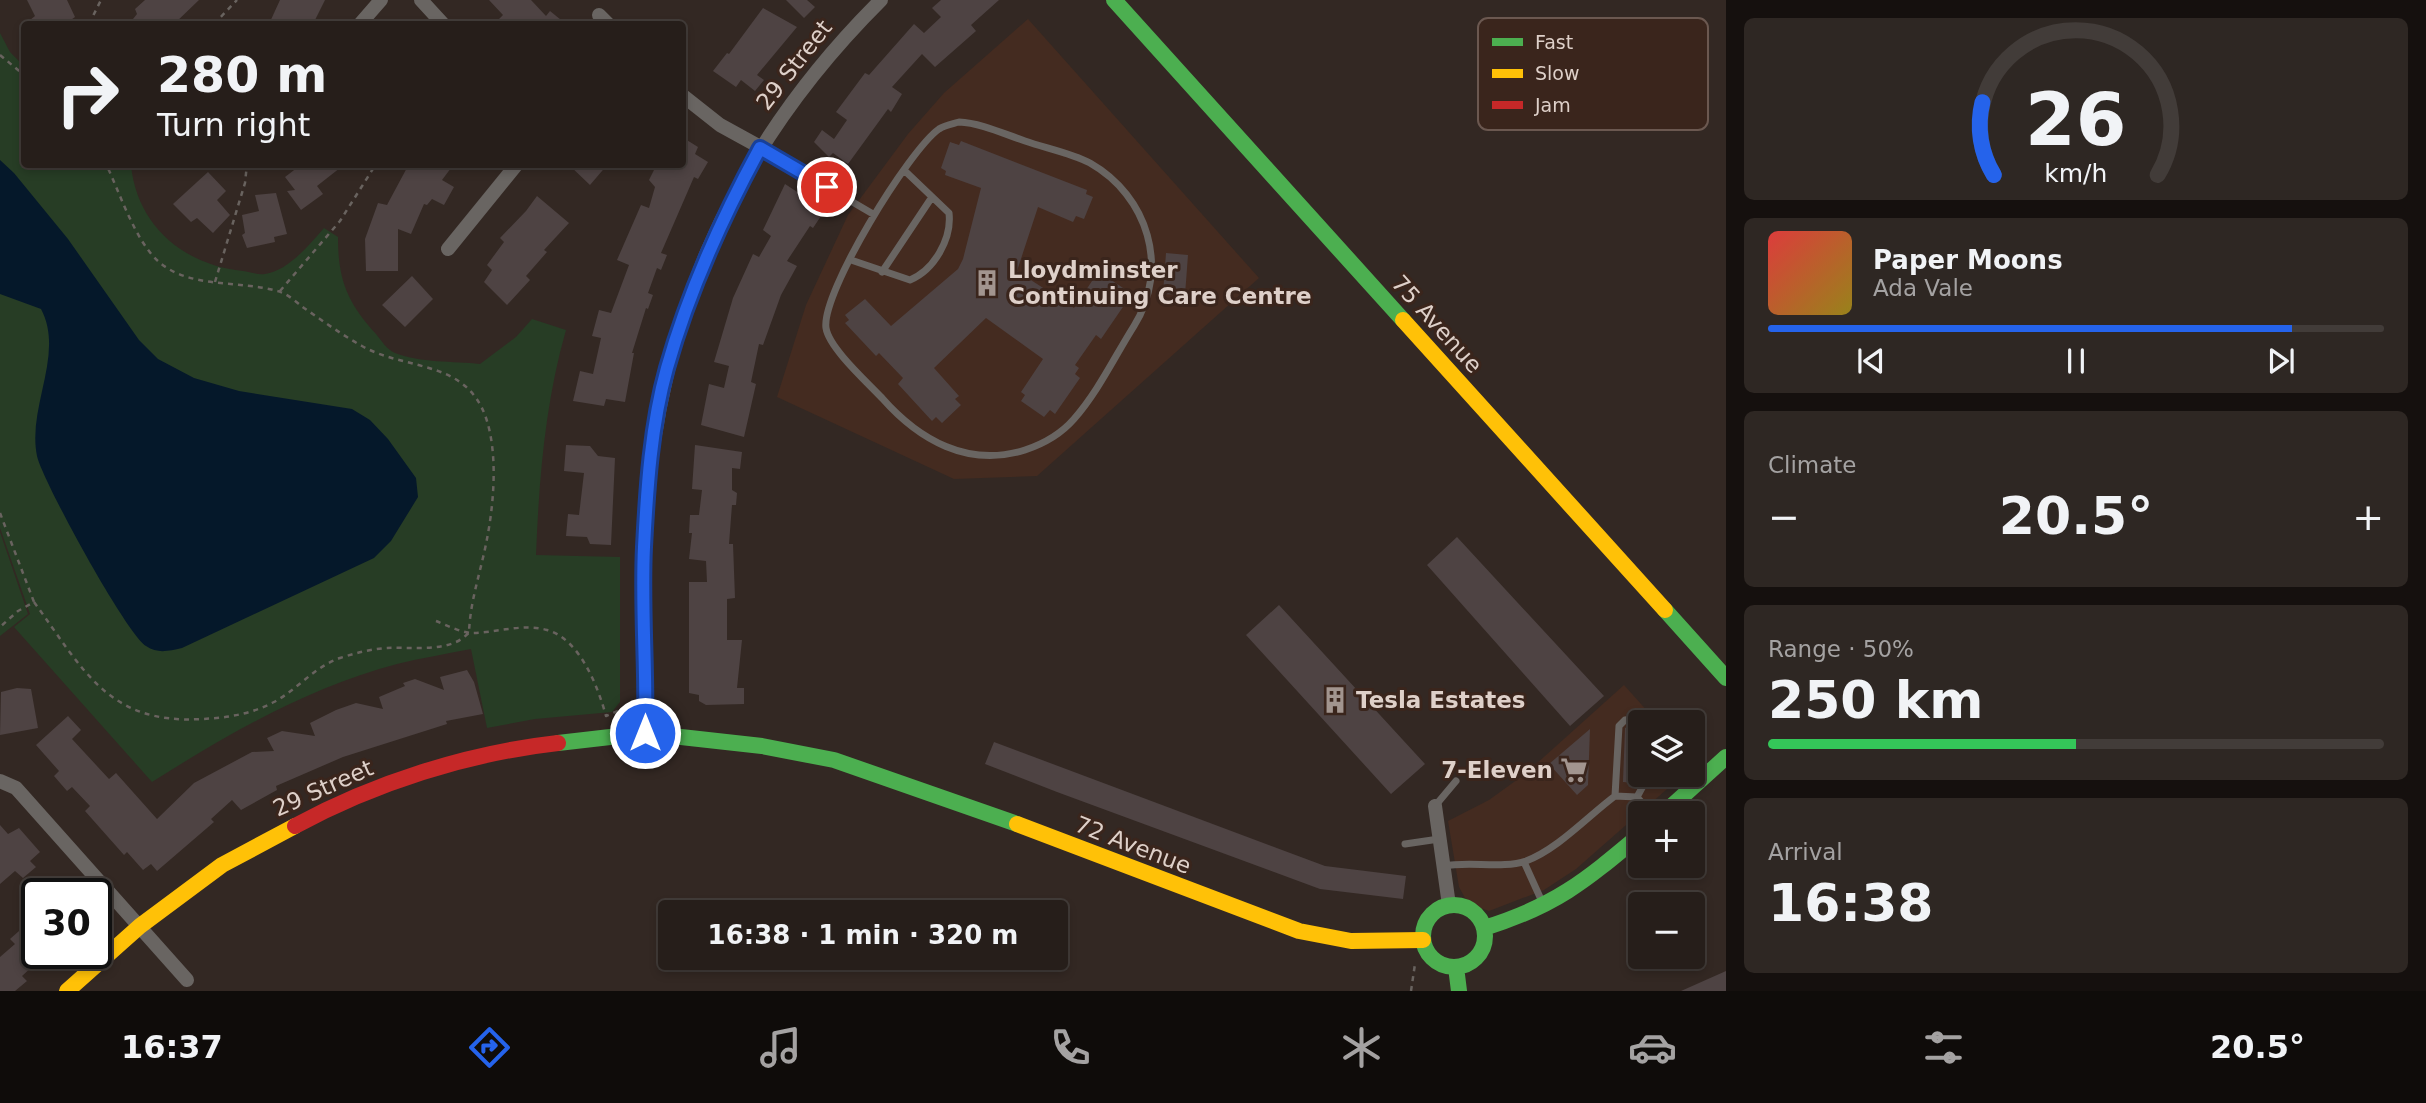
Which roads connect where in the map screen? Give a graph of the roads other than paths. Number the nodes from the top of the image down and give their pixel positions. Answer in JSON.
{"nodes":[{"id":1,"x":381,"y":0,"type":"edge"},
{"id":2,"x":421,"y":0,"type":"edge"},
{"id":3,"x":881,"y":0,"type":"edge"},
{"id":4,"x":1114,"y":0,"type":"edge"},
{"id":5,"x":363,"y":21,"type":"edge"},
{"id":6,"x":440,"y":21,"type":"edge"},
{"id":7,"x":686,"y":98,"type":"edge"},
{"id":8,"x":760,"y":148,"type":"junction"},
{"id":9,"x":514,"y":168,"type":"edge"},
{"id":10,"x":905,"y":171,"type":"junction"},
{"id":11,"x":932,"y":197,"type":"junction"},
{"id":12,"x":873,"y":214,"type":"junction"},
{"id":13,"x":448,"y":249,"type":"dead end"},
{"id":14,"x":851,"y":260,"type":"junction"},
{"id":15,"x":883,"y":272,"type":"junction"},
{"id":16,"x":1726,"y":678,"type":"edge"},
{"id":17,"x":1628,"y":719,"type":"edge"},
{"id":18,"x":645,"y":733,"type":"junction"},
{"id":19,"x":1726,"y":757,"type":"edge"},
{"id":20,"x":834,"y":760,"type":"joint"},
{"id":21,"x":0,"y":781,"type":"edge"},
{"id":22,"x":1456,"y":781,"type":"dead end"},
{"id":23,"x":1642,"y":787,"type":"edge"},
{"id":24,"x":1615,"y":796,"type":"junction"},
{"id":25,"x":1637,"y":797,"type":"junction"},
{"id":26,"x":1641,"y":801,"type":"edge"},
{"id":27,"x":1677,"y":801,"type":"edge"},
{"id":28,"x":1435,"y":806,"type":"joint"},
{"id":29,"x":1440,"y":838,"type":"junction"},
{"id":30,"x":1405,"y":844,"type":"dead end"},
{"id":31,"x":1628,"y":845,"type":"edge"},
{"id":32,"x":1524,"y":862,"type":"junction"},
{"id":33,"x":1444,"y":866,"type":"junction"},
{"id":34,"x":1449,"y":905,"type":"junction"},
{"id":35,"x":1544,"y":907,"type":"junction"},
{"id":36,"x":139,"y":926,"type":"junction"},
{"id":37,"x":1484,"y":928,"type":"junction"},
{"id":38,"x":1423,"y":940,"type":"junction"},
{"id":39,"x":1456,"y":967,"type":"junction"},
{"id":40,"x":187,"y":980,"type":"dead end"},
{"id":41,"x":67,"y":991,"type":"edge"},
{"id":42,"x":1459,"y":991,"type":"edge"}],
"edges":[{"from":1,"to":5,"type":"street"},
{"from":2,"to":6,"type":"street"},
{"from":3,"to":8,"type":"street","name":"29 Street"},
{"from":4,"to":16,"type":"street","name":"75 Avenue"},
{"from":7,"to":8,"type":"street"},
{"from":8,"to":12,"type":"lane"},
{"from":8,"to":18,"type":"street","name":"29 Street"},
{"from":9,"to":13,"type":"street"},
{"from":10,"to":11,"type":"lane"},
{"from":10,"to":12,"type":"lane"},
{"from":10,"to":14,"type":"lane"},
{"from":11,"to":15,"type":"lane"},
{"from":11,"to":15,"type":"lane"},
{"from":12,"to":14,"type":"lane"},
{"from":14,"to":15,"type":"lane"},
{"from":17,"to":24,"type":"lane"},
{"from":18,"to":20,"type":"street","name":"29 Street"},
{"from":18,"to":36,"type":"street","name":"29 Street"},
{"from":19,"to":27,"type":"street"},
{"from":20,"to":38,"type":"street","name":"72 Avenue"},
{"from":21,"to":36,"type":"street"},
{"from":22,"to":28,"type":"lane"},
{"from":23,"to":25,"type":"lane"},
{"from":24,"to":25,"type":"lane"},
{"from":24,"to":32,"type":"lane"},
{"from":25,"to":26,"type":"lane"},
{"from":28,"to":29,"type":"street"},
{"from":29,"to":30,"type":"lane"},
{"from":29,"to":33,"type":"street"},
{"from":31,"to":35,"type":"street"},
{"from":32,"to":33,"type":"lane"},
{"from":32,"to":35,"type":"lane"},
{"from":33,"to":34,"type":"street"},
{"from":34,"to":37,"type":"street"},
{"from":34,"to":38,"type":"street"},
{"from":35,"to":37,"type":"street"},
{"from":36,"to":40,"type":"street"},
{"from":36,"to":41,"type":"street","name":"29 Street"},
{"from":37,"to":39,"type":"street"},
{"from":38,"to":39,"type":"street"},
{"from":39,"to":42,"type":"street"}]}
